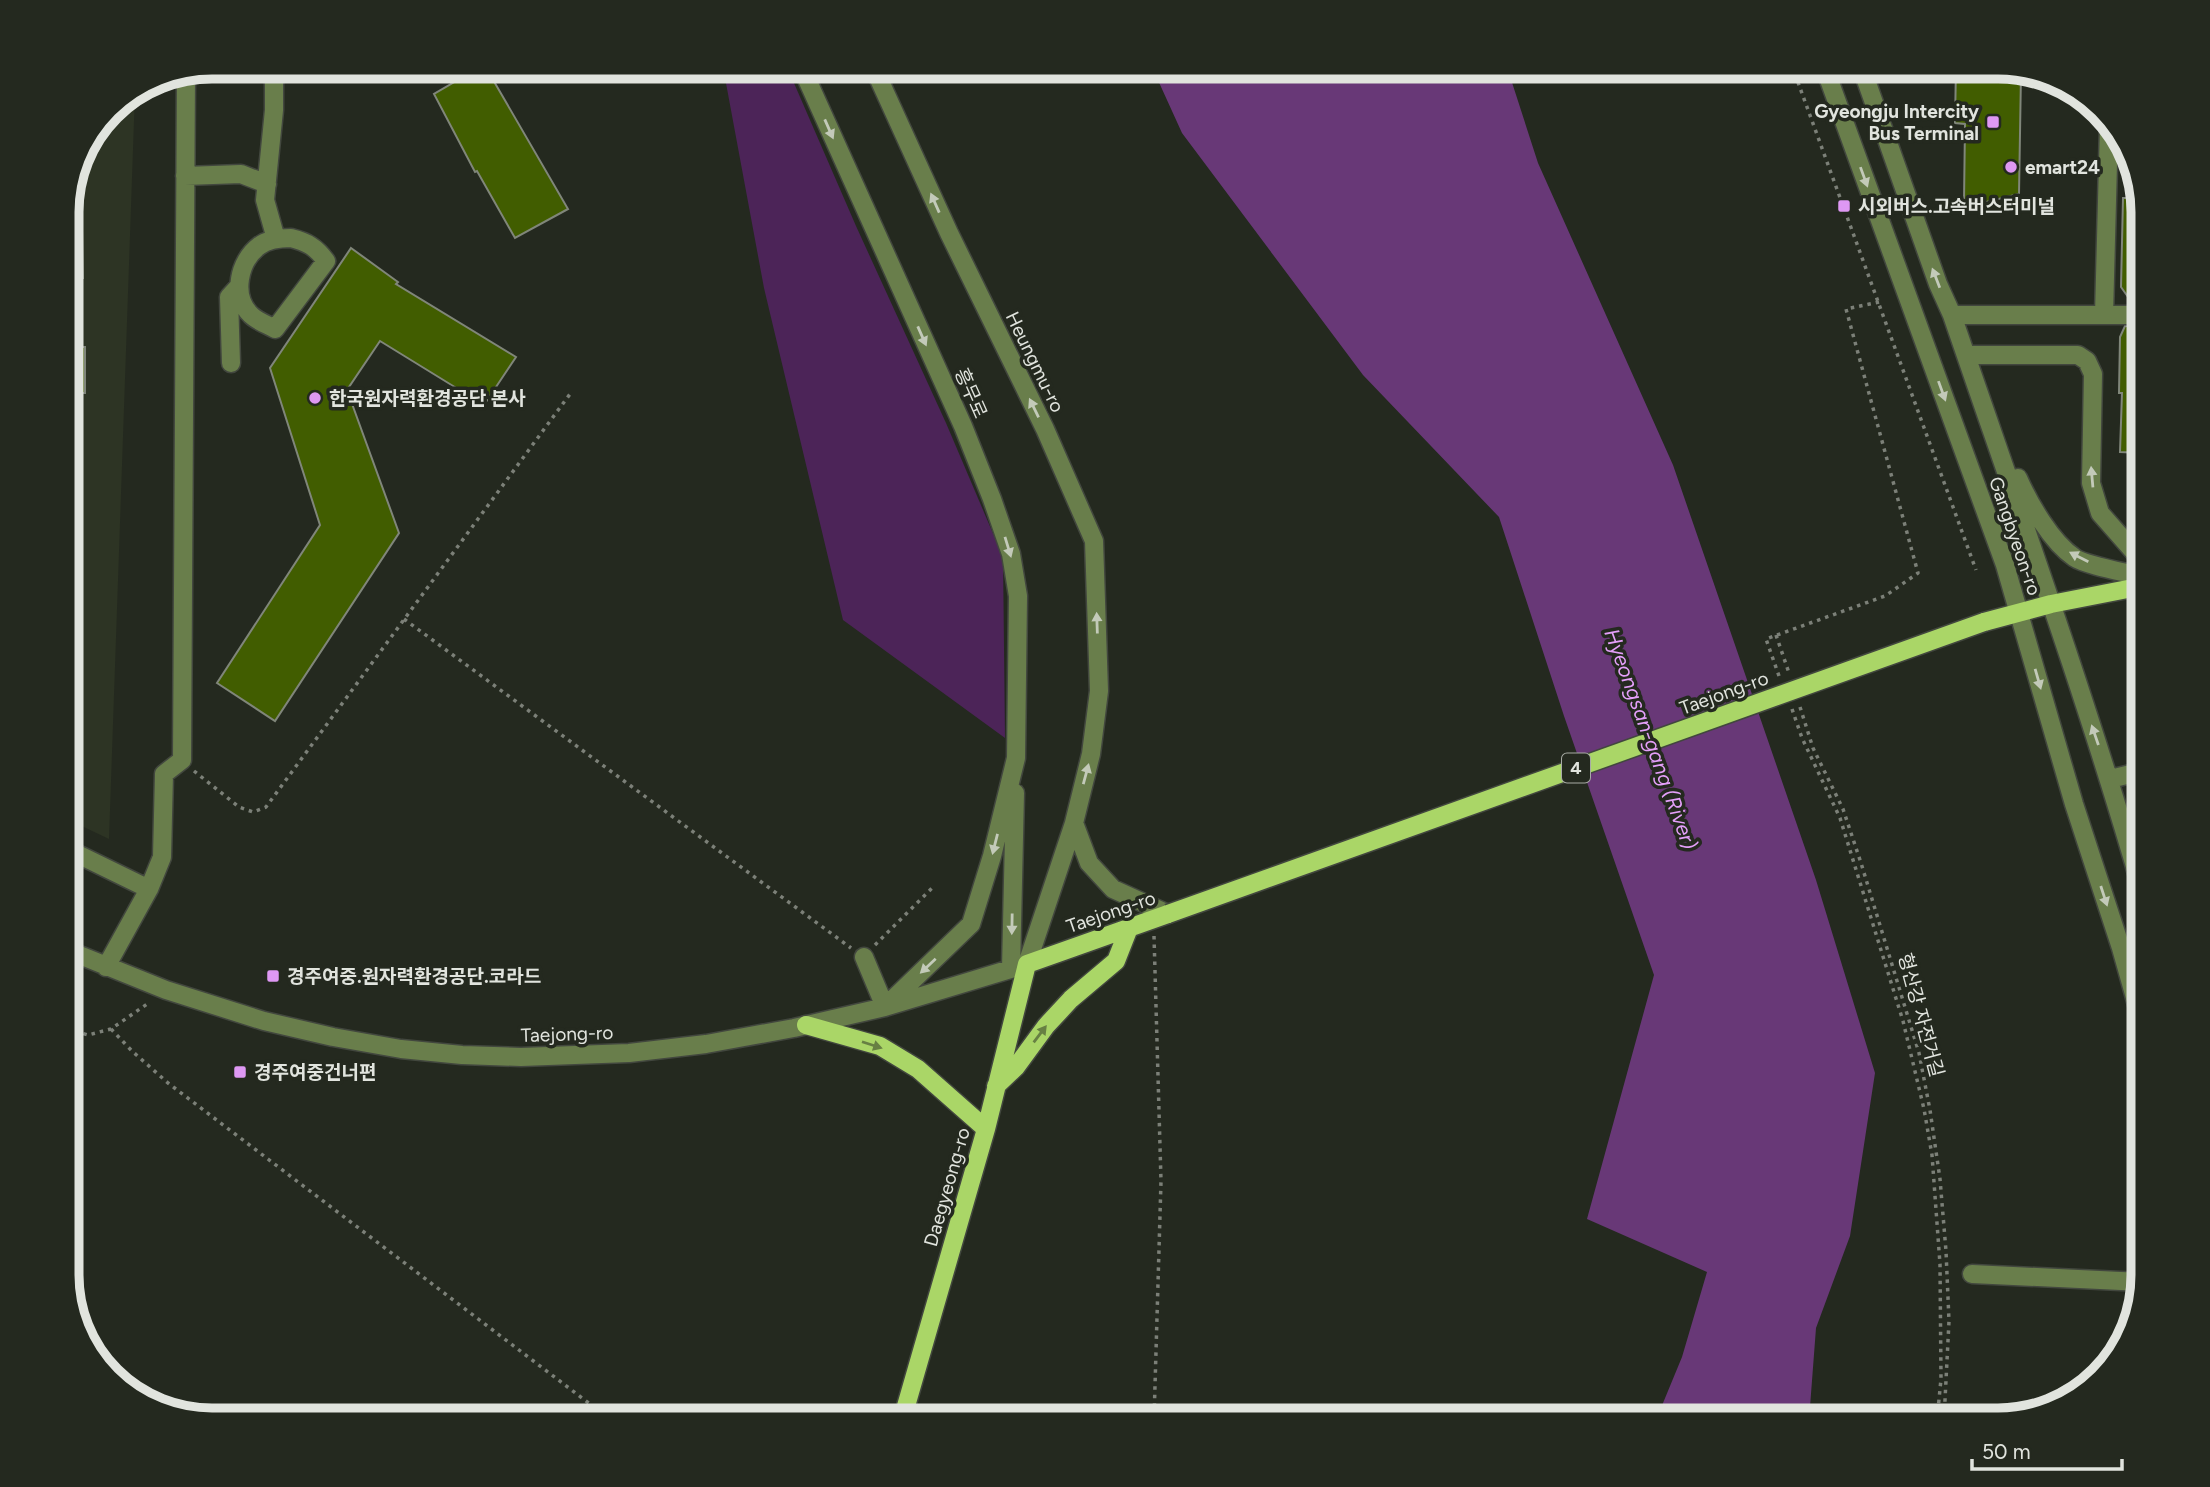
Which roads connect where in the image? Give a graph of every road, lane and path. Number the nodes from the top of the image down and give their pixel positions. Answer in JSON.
{"nodes":[{"id":1,"x":274,"y":79,"type":"edge"},
{"id":2,"x":807,"y":79,"type":"edge"},
{"id":3,"x":879,"y":79,"type":"edge"},
{"id":4,"x":1797,"y":79,"type":"edge"},
{"id":5,"x":1829,"y":79,"type":"edge"},
{"id":6,"x":1866,"y":79,"type":"edge"},
{"id":7,"x":186,"y":81,"type":"edge"},
{"id":8,"x":2112,"y":142,"type":"edge"},
{"id":9,"x":185,"y":176,"type":"junction"},
{"id":10,"x":267,"y":184,"type":"junction"},
{"id":11,"x":276,"y":239,"type":"junction"},
{"id":12,"x":239,"y":286,"type":"junction"},
{"id":13,"x":1880,"y":302,"type":"junction"},
{"id":14,"x":1952,"y":315,"type":"junction"},
{"id":15,"x":2104,"y":315,"type":"junction"},
{"id":16,"x":2131,"y":315,"type":"edge"},
{"id":17,"x":1966,"y":355,"type":"junction"},
{"id":18,"x":231,"y":363,"type":"dead end"},
{"id":19,"x":570,"y":394,"type":"dead end"},
{"id":20,"x":2001,"y":457,"type":"junction"},
{"id":21,"x":2131,"y":548,"type":"edge"},
{"id":22,"x":1976,"y":570,"type":"dead end"},
{"id":23,"x":2131,"y":574,"type":"edge"},
{"id":24,"x":2131,"y":589,"type":"edge"},
{"id":25,"x":2051,"y":604,"type":"junction"},
{"id":26,"x":2019,"y":613,"type":"junction"},
{"id":27,"x":404,"y":619,"type":"junction"},
{"id":28,"x":1776,"y":635,"type":"junction"},
{"id":29,"x":1789,"y":673,"type":"dead end"},
{"id":30,"x":1780,"y":676,"type":"dead end"},
{"id":31,"x":1797,"y":698,"type":"dead end"},
{"id":32,"x":1789,"y":701,"type":"dead end"},
{"id":33,"x":1016,"y":758,"type":"junction"},
{"id":34,"x":182,"y":760,"type":"junction"},
{"id":35,"x":2131,"y":774,"type":"edge"},
{"id":36,"x":2110,"y":779,"type":"junction"},
{"id":37,"x":1074,"y":823,"type":"junction"},
{"id":38,"x":2131,"y":850,"type":"edge"},
{"id":39,"x":79,"y":855,"type":"edge"},
{"id":40,"x":934,"y":886,"type":"dead end"},
{"id":41,"x":149,"y":889,"type":"junction"},
{"id":42,"x":1161,"y":917,"type":"junction"},
{"id":43,"x":1129,"y":928,"type":"junction"},
{"id":44,"x":79,"y":955,"type":"edge"},
{"id":45,"x":864,"y":957,"type":"junction"},
{"id":46,"x":107,"y":967,"type":"junction"},
{"id":47,"x":1021,"y":971,"type":"junction"},
{"id":48,"x":2131,"y":985,"type":"edge"},
{"id":49,"x":166,"y":990,"type":"junction"},
{"id":50,"x":885,"y":1007,"type":"junction"},
{"id":51,"x":806,"y":1025,"type":"junction"},
{"id":52,"x":111,"y":1029,"type":"junction"},
{"id":53,"x":79,"y":1033,"type":"edge"},
{"id":54,"x":996,"y":1086,"type":"junction"},
{"id":55,"x":986,"y":1129,"type":"junction"},
{"id":56,"x":1972,"y":1274,"type":"dead end"},
{"id":57,"x":2131,"y":1281,"type":"edge"},
{"id":58,"x":595,"y":1408,"type":"edge"},
{"id":59,"x":905,"y":1408,"type":"edge"},
{"id":60,"x":1154,"y":1408,"type":"edge"},
{"id":61,"x":1938,"y":1408,"type":"edge"},
{"id":62,"x":1945,"y":1408,"type":"edge"}],
"edges":[{"from":1,"to":10,"type":"street"},
{"from":2,"to":33,"type":"street","name":"흥무로","one_way":true},
{"from":37,"to":3,"type":"street","name":"Heungmu-ro","one_way":true},
{"from":4,"to":13,"type":"path"},
{"from":5,"to":26,"type":"street","name":"Gangbyeon-ro","one_way":true},
{"from":14,"to":6,"type":"street","name":"Gangbyeon-ro","one_way":true},
{"from":7,"to":9,"type":"street"},
{"from":8,"to":15,"type":"street"},
{"from":9,"to":10,"type":"street"},
{"from":9,"to":34,"type":"street"},
{"from":10,"to":11,"type":"street"},
{"from":11,"to":12,"type":"street"},
{"from":11,"to":12,"type":"street"},
{"from":12,"to":18,"type":"street"},
{"from":13,"to":22,"type":"path"},
{"from":13,"to":28,"type":"path"},
{"from":14,"to":15,"type":"street"},
{"from":14,"to":17,"type":"street","name":"Gangbyeon-ro"},
{"from":15,"to":16,"type":"street"},
{"from":17,"to":20,"type":"street","name":"Gangbyeon-ro"},
{"from":21,"to":17,"type":"street","one_way":true},
{"from":19,"to":27,"type":"path"},
{"from":23,"to":20,"type":"street","one_way":true},
{"from":20,"to":25,"type":"street","name":"Gangbyeon-ro"},
{"from":24,"to":25,"type":"main road","name":"Taejong-ro","number":"4"},
{"from":25,"to":26,"type":"main road","name":"Taejong-ro","number":"4"},
{"from":36,"to":25,"type":"street","name":"Gangbyeon-ro","one_way":true},
{"from":26,"to":42,"type":"main road","name":"Taejong-ro","number":"4","bridge":true},
{"from":26,"to":48,"type":"street","name":"Gangbyeon-ro","one_way":true},
{"from":27,"to":34,"type":"path"},
{"from":27,"to":45,"type":"path"},
{"from":28,"to":29,"type":"path"},
{"from":28,"to":30,"type":"path"},
{"from":31,"to":62,"type":"path","name":"형산강 자전거길"},
{"from":32,"to":61,"type":"path"},
{"from":33,"to":47,"type":"street","name":"흥무로","one_way":true},
{"from":33,"to":50,"type":"street","name":"흥무로","one_way":true},
{"from":34,"to":41,"type":"street"},
{"from":35,"to":36,"type":"street"},
{"from":36,"to":38,"type":"street","name":"Gangbyeon-ro"},
{"from":37,"to":42,"type":"street"},
{"from":37,"to":47,"type":"street"},
{"from":39,"to":41,"type":"street"},
{"from":40,"to":45,"type":"path"},
{"from":41,"to":46,"type":"street"},
{"from":42,"to":43,"type":"main road","name":"Taejong-ro","number":"4"},
{"from":42,"to":60,"type":"path"},
{"from":43,"to":47,"type":"main road","name":"Taejong-ro","number":"4"},
{"from":54,"to":43,"type":"main road","one_way":true},
{"from":44,"to":46,"type":"street","name":"Taejong-ro"},
{"from":45,"to":50,"type":"street"},
{"from":46,"to":49,"type":"street","name":"Taejong-ro"},
{"from":47,"to":50,"type":"street","name":"Taejong-ro"},
{"from":47,"to":54,"type":"main road","name":"Daegyeong-ro"},
{"from":49,"to":51,"type":"street","name":"Taejong-ro"},
{"from":49,"to":52,"type":"path"},
{"from":50,"to":51,"type":"street","name":"Taejong-ro"},
{"from":51,"to":55,"type":"main road","one_way":true},
{"from":52,"to":53,"type":"path"},
{"from":52,"to":58,"type":"path"},
{"from":54,"to":55,"type":"main road","name":"Daegyeong-ro"},
{"from":55,"to":59,"type":"main road","name":"Daegyeong-ro"},
{"from":56,"to":57,"type":"street"}]}
